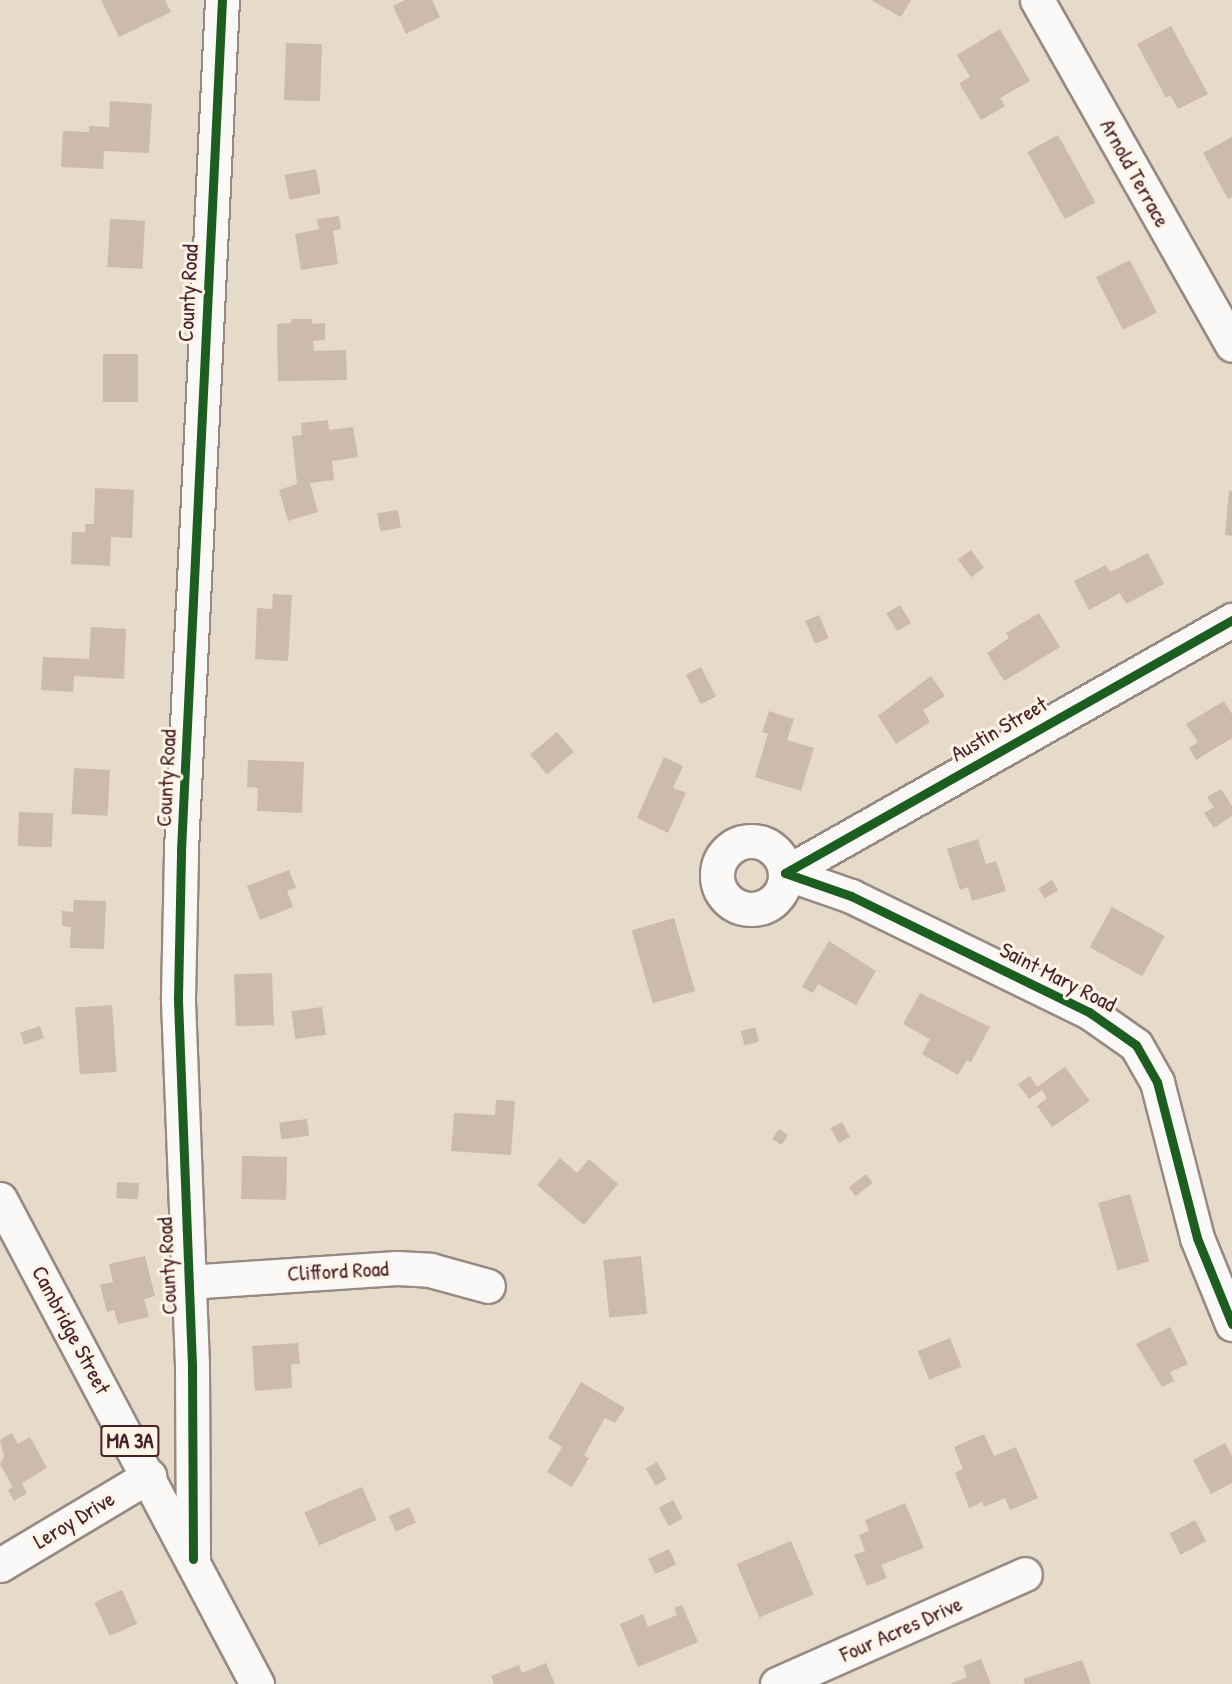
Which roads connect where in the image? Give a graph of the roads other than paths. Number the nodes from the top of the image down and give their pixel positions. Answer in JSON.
{"nodes":[{"id":1,"x":222,"y":0,"type":"edge"},
{"id":2,"x":1037,"y":0,"type":"edge"},
{"id":3,"x":1232,"y":345,"type":"edge"},
{"id":4,"x":1232,"y":620,"type":"edge"},
{"id":5,"x":786,"y":873,"type":"joint"},
{"id":6,"x":0,"y":1199,"type":"edge"},
{"id":7,"x":187,"y":1282,"type":"junction"},
{"id":8,"x":488,"y":1286,"type":"dead end"},
{"id":9,"x":1232,"y":1324,"type":"edge"},
{"id":10,"x":149,"y":1476,"type":"junction"},
{"id":11,"x":193,"y":1559,"type":"junction"},
{"id":12,"x":0,"y":1565,"type":"edge"},
{"id":13,"x":1025,"y":1574,"type":"dead end"},
{"id":14,"x":257,"y":1684,"type":"edge"},
{"id":15,"x":777,"y":1684,"type":"edge"}],
"edges":[{"from":1,"to":7,"type":"street","name":"County Road"},
{"from":2,"to":3,"type":"street","name":"Arnold Terrace"},
{"from":4,"to":5,"type":"street","name":"Austin Street"},
{"from":5,"to":9,"type":"street","name":"Saint Mary Road"},
{"from":6,"to":10,"type":"street","name":"Cambridge Street","number":"MA 3A"},
{"from":7,"to":8,"type":"street","name":"Clifford Road"},
{"from":7,"to":11,"type":"street","name":"County Road"},
{"from":10,"to":11,"type":"street","name":"Cambridge Street","number":"MA 3A"},
{"from":10,"to":12,"type":"street","name":"Leroy Drive"},
{"from":11,"to":14,"type":"street","name":"Cambridge Street","number":"MA 3A"},
{"from":13,"to":15,"type":"street","name":"Four Acres Drive"}]}
